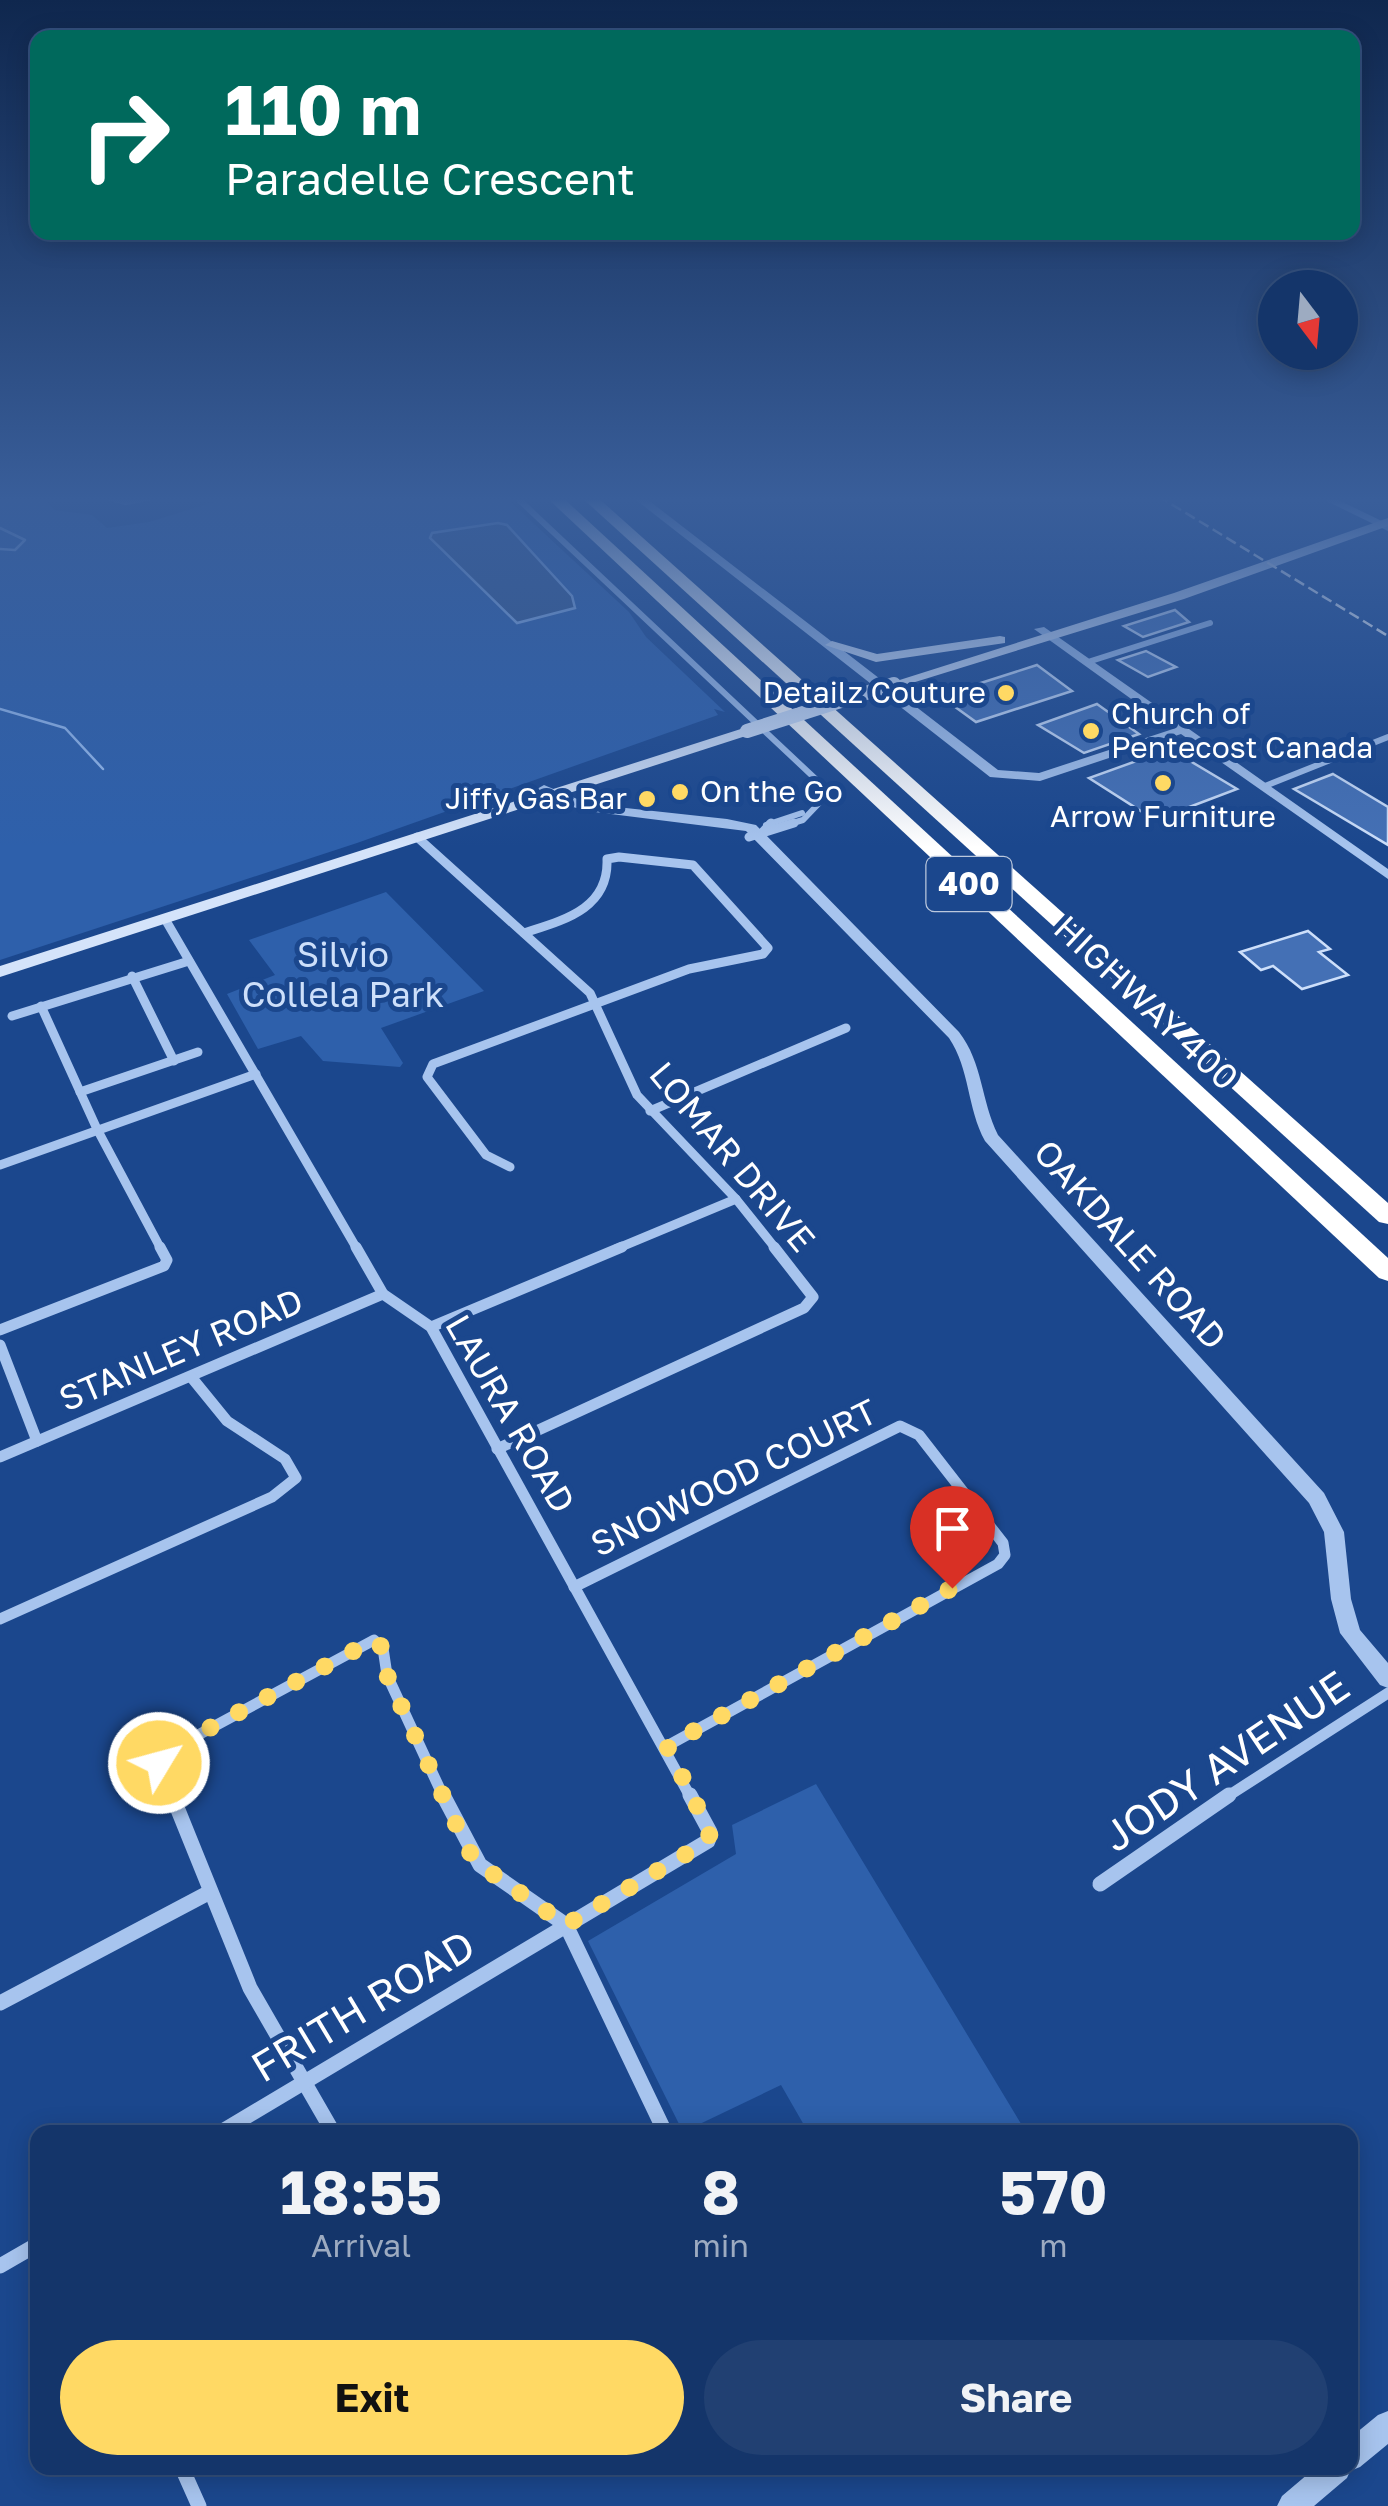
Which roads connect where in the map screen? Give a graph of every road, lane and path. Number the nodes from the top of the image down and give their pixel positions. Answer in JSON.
{"nodes":[{"id":1,"x":639,"y":613,"type":"edge"},
{"id":2,"x":678,"y":613,"type":"edge"},
{"id":3,"x":717,"y":613,"type":"edge"},
{"id":4,"x":790,"y":613,"type":"edge"},
{"id":5,"x":1113,"y":613,"type":"edge"},
{"id":6,"x":1210,"y":623,"type":"dead end"},
{"id":7,"x":1050,"y":632,"type":"junction"},
{"id":8,"x":1000,"y":640,"type":"junction"},
{"id":9,"x":832,"y":645,"type":"junction"},
{"id":10,"x":1086,"y":658,"type":"junction"},
{"id":11,"x":888,"y":679,"type":"junction"},
{"id":12,"x":1185,"y":729,"type":"junction"},
{"id":13,"x":1388,"y":737,"type":"edge"},
{"id":14,"x":1265,"y":786,"type":"junction"},
{"id":15,"x":557,"y":790,"type":"junction"},
{"id":16,"x":755,"y":836,"type":"junction"},
{"id":17,"x":417,"y":837,"type":"junction"},
{"id":18,"x":1388,"y":875,"type":"edge"},
{"id":19,"x":165,"y":919,"type":"junction"},
{"id":20,"x":524,"y":933,"type":"junction"},
{"id":21,"x":189,"y":961,"type":"junction"},
{"id":22,"x":0,"y":972,"type":"edge"},
{"id":23,"x":132,"y":976,"type":"junction"},
{"id":24,"x":41,"y":1006,"type":"junction"},
{"id":25,"x":594,"y":1008,"type":"junction"},
{"id":26,"x":12,"y":1016,"type":"dead end"},
{"id":27,"x":846,"y":1028,"type":"dead end"},
{"id":28,"x":198,"y":1052,"type":"dead end"},
{"id":29,"x":174,"y":1061,"type":"junction"},
{"id":30,"x":256,"y":1074,"type":"junction"},
{"id":31,"x":80,"y":1092,"type":"junction"},
{"id":32,"x":650,"y":1111,"type":"junction"},
{"id":33,"x":97,"y":1129,"type":"junction"},
{"id":34,"x":0,"y":1165,"type":"edge"},
{"id":35,"x":510,"y":1166,"type":"dead end"},
{"id":36,"x":736,"y":1199,"type":"junction"},
{"id":37,"x":1388,"y":1216,"type":"edge"},
{"id":38,"x":1388,"y":1272,"type":"edge"},
{"id":39,"x":383,"y":1294,"type":"junction"},
{"id":40,"x":431,"y":1327,"type":"junction"},
{"id":41,"x":0,"y":1330,"type":"edge"},
{"id":42,"x":0,"y":1345,"type":"edge"},
{"id":43,"x":192,"y":1378,"type":"junction"},
{"id":44,"x":37,"y":1441,"type":"junction"},
{"id":45,"x":497,"y":1449,"type":"junction"},
{"id":46,"x":0,"y":1457,"type":"edge"},
{"id":47,"x":574,"y":1587,"type":"junction"},
{"id":48,"x":0,"y":1619,"type":"edge"},
{"id":49,"x":1388,"y":1679,"type":"edge"},
{"id":50,"x":1388,"y":1693,"type":"edge"},
{"id":51,"x":667,"y":1746,"type":"junction"},
{"id":52,"x":1100,"y":1884,"type":"dead end"},
{"id":53,"x":210,"y":1892,"type":"junction"},
{"id":54,"x":566,"y":1925,"type":"junction"},
{"id":55,"x":0,"y":2002,"type":"edge"},
{"id":56,"x":305,"y":2081,"type":"junction"},
{"id":57,"x":233,"y":2125,"type":"edge"},
{"id":58,"x":328,"y":2125,"type":"edge"},
{"id":59,"x":662,"y":2125,"type":"edge"},
{"id":60,"x":30,"y":2249,"type":"edge"},
{"id":61,"x":0,"y":2266,"type":"edge"},
{"id":62,"x":1388,"y":2425,"type":"edge"},
{"id":63,"x":1358,"y":2450,"type":"edge"},
{"id":64,"x":185,"y":2475,"type":"edge"},
{"id":65,"x":1330,"y":2475,"type":"edge"},
{"id":66,"x":198,"y":2506,"type":"edge"},
{"id":67,"x":1292,"y":2506,"type":"edge"}],
"edges":[{"from":1,"to":16,"type":"street"},
{"from":2,"to":38,"type":"highway","name":"HIGHWAY 400","number":"400"},
{"from":3,"to":37,"type":"highway","name":"HIGHWAY 400","number":"400"},
{"from":4,"to":9,"type":"street"},
{"from":5,"to":7,"type":"main road"},
{"from":6,"to":10,"type":"street"},
{"from":7,"to":8,"type":"main road"},
{"from":7,"to":10,"type":"street"},
{"from":7,"to":11,"type":"main road"},
{"from":8,"to":9,"type":"main road"},
{"from":8,"to":11,"type":"main road"},
{"from":9,"to":12,"type":"street"},
{"from":10,"to":12,"type":"street"},
{"from":11,"to":15,"type":"main road","bridge":true},
{"from":12,"to":14,"type":"street"},
{"from":13,"to":14,"type":"street"},
{"from":14,"to":18,"type":"street"},
{"from":15,"to":16,"type":"street","name":"OAKDALE ROAD"},
{"from":15,"to":17,"type":"main road"},
{"from":16,"to":49,"type":"street","name":"OAKDALE ROAD"},
{"from":17,"to":19,"type":"main road"},
{"from":17,"to":20,"type":"street","name":"LOMAR DRIVE"},
{"from":19,"to":21,"type":"street","name":"LAURA ROAD"},
{"from":19,"to":22,"type":"main road"},
{"from":20,"to":25,"type":"street","name":"LOMAR DRIVE"},
{"from":20,"to":25,"type":"street"},
{"from":21,"to":23,"type":"street"},
{"from":21,"to":30,"type":"street","name":"LAURA ROAD"},
{"from":23,"to":24,"type":"street"},
{"from":23,"to":29,"type":"street"},
{"from":24,"to":26,"type":"street"},
{"from":24,"to":31,"type":"street"},
{"from":25,"to":32,"type":"street","name":"LOMAR DRIVE"},
{"from":25,"to":35,"type":"street"},
{"from":27,"to":32,"type":"street"},
{"from":28,"to":29,"type":"street"},
{"from":29,"to":31,"type":"street"},
{"from":30,"to":33,"type":"street"},
{"from":30,"to":39,"type":"street","name":"LAURA ROAD"},
{"from":31,"to":33,"type":"street"},
{"from":32,"to":36,"type":"street","name":"LOMAR DRIVE"},
{"from":33,"to":34,"type":"street"},
{"from":33,"to":41,"type":"street"},
{"from":36,"to":40,"type":"street"},
{"from":36,"to":45,"type":"street","name":"LOMAR DRIVE"},
{"from":39,"to":40,"type":"street","name":"LAURA ROAD"},
{"from":39,"to":43,"type":"street","name":"STANLEY ROAD"},
{"from":40,"to":45,"type":"street","name":"LAURA ROAD"},
{"from":42,"to":44,"type":"street"},
{"from":43,"to":44,"type":"street","name":"STANLEY ROAD"},
{"from":43,"to":48,"type":"street"},
{"from":44,"to":46,"type":"street","name":"STANLEY ROAD"},
{"from":45,"to":47,"type":"street","name":"LAURA ROAD"},
{"from":47,"to":51,"type":"street","name":"LAURA ROAD"},
{"from":47,"to":51,"type":"street","name":"SNOWOOD COURT"},
{"from":50,"to":52,"type":"street","name":"JODY AVENUE"},
{"from":51,"to":54,"type":"street","name":"FRITH ROAD"},
{"from":53,"to":54,"type":"street"},
{"from":53,"to":55,"type":"street"},
{"from":53,"to":56,"type":"street"},
{"from":54,"to":56,"type":"street","name":"FRITH ROAD"},
{"from":54,"to":59,"type":"street"},
{"from":56,"to":57,"type":"street","name":"FRITH ROAD"},
{"from":56,"to":58,"type":"street"},
{"from":60,"to":61,"type":"street"},
{"from":62,"to":63,"type":"street"},
{"from":64,"to":66,"type":"street"},
{"from":65,"to":67,"type":"street"}]}
